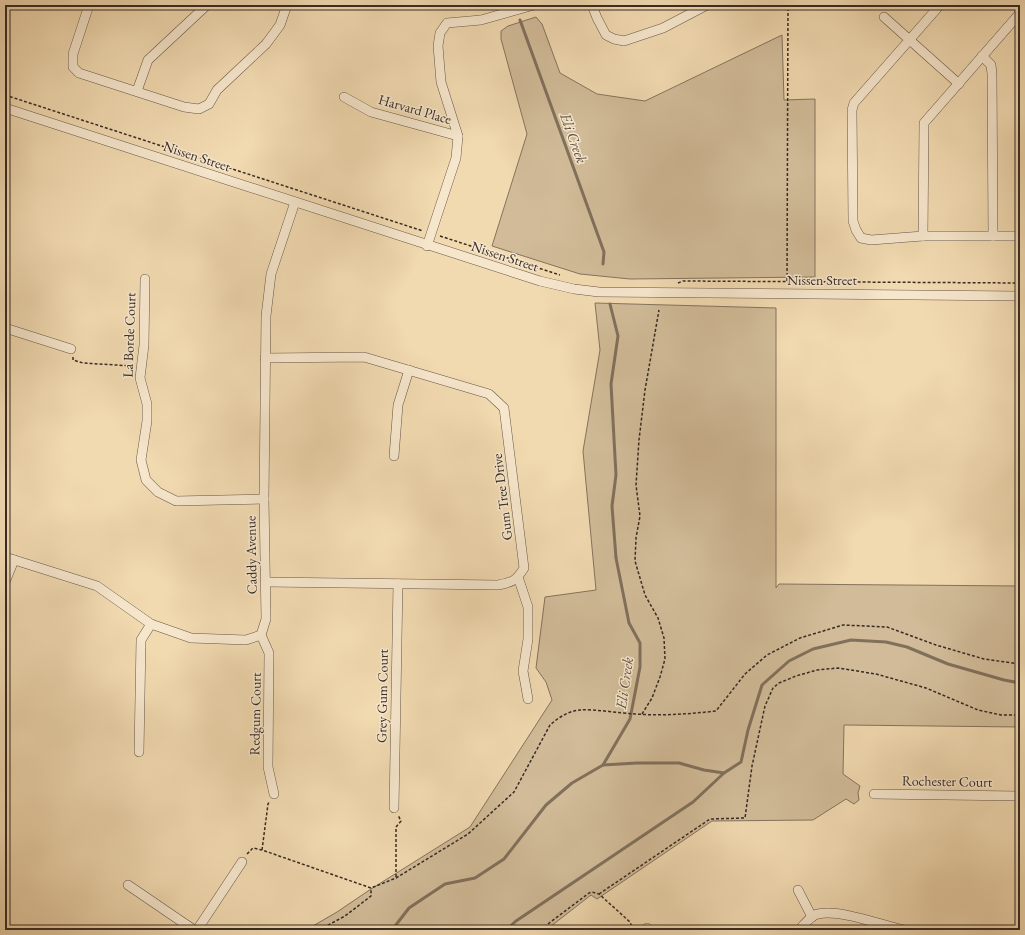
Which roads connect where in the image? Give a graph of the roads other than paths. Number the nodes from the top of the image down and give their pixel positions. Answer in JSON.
{"nodes":[{"id":1,"x":89,"y":5,"type":"edge"},
{"id":2,"x":207,"y":5,"type":"edge"},
{"id":3,"x":287,"y":5,"type":"edge"},
{"id":4,"x":534,"y":5,"type":"edge"},
{"id":5,"x":592,"y":5,"type":"edge"},
{"id":6,"x":707,"y":5,"type":"edge"},
{"id":7,"x":940,"y":5,"type":"edge"},
{"id":8,"x":1020,"y":13,"type":"edge"},
{"id":9,"x":884,"y":17,"type":"dead end"},
{"id":10,"x":909,"y":40,"type":"junction"},
{"id":11,"x":982,"y":56,"type":"junction"},
{"id":12,"x":958,"y":84,"type":"junction"},
{"id":13,"x":137,"y":91,"type":"junction"},
{"id":14,"x":344,"y":96,"type":"dead end"},
{"id":15,"x":5,"y":108,"type":"edge"},
{"id":16,"x":458,"y":136,"type":"junction"},
{"id":17,"x":295,"y":202,"type":"junction"},
{"id":18,"x":923,"y":236,"type":"junction"},
{"id":19,"x":993,"y":236,"type":"junction"},
{"id":20,"x":1020,"y":236,"type":"edge"},
{"id":21,"x":427,"y":246,"type":"junction"},
{"id":22,"x":145,"y":279,"type":"dead end"},
{"id":23,"x":1020,"y":296,"type":"edge"},
{"id":24,"x":5,"y":328,"type":"edge"},
{"id":25,"x":71,"y":349,"type":"road end"},
{"id":26,"x":265,"y":358,"type":"junction"},
{"id":27,"x":409,"y":370,"type":"junction"},
{"id":28,"x":394,"y":456,"type":"dead end"},
{"id":29,"x":264,"y":499,"type":"junction"},
{"id":30,"x":9,"y":558,"type":"edge"},
{"id":31,"x":518,"y":577,"type":"junction"},
{"id":32,"x":5,"y":582,"type":"edge"},
{"id":33,"x":266,"y":582,"type":"junction"},
{"id":34,"x":398,"y":584,"type":"junction"},
{"id":35,"x":151,"y":624,"type":"junction"},
{"id":36,"x":261,"y":635,"type":"junction"},
{"id":37,"x":528,"y":699,"type":"dead end"},
{"id":38,"x":139,"y":752,"type":"dead end"},
{"id":39,"x":274,"y":794,"type":"road end"},
{"id":40,"x":874,"y":794,"type":"dead end"},
{"id":41,"x":1020,"y":796,"type":"edge"},
{"id":42,"x":394,"y":808,"type":"road end"},
{"id":43,"x":242,"y":862,"type":"road end"},
{"id":44,"x":128,"y":884,"type":"dead end"},
{"id":45,"x":798,"y":890,"type":"dead end"},
{"id":46,"x":812,"y":917,"type":"junction"},
{"id":47,"x":194,"y":930,"type":"edge"},
{"id":48,"x":197,"y":930,"type":"edge"},
{"id":49,"x":799,"y":930,"type":"edge"},
{"id":50,"x":904,"y":930,"type":"edge"}],
"edges":[{"from":1,"to":13,"type":"street"},
{"from":2,"to":13,"type":"street"},
{"from":3,"to":13,"type":"street"},
{"from":4,"to":16,"type":"street"},
{"from":5,"to":6,"type":"street"},
{"from":7,"to":10,"type":"street"},
{"from":8,"to":11,"type":"street"},
{"from":9,"to":10,"type":"street"},
{"from":10,"to":12,"type":"street"},
{"from":10,"to":18,"type":"street"},
{"from":11,"to":12,"type":"street"},
{"from":11,"to":19,"type":"street"},
{"from":12,"to":18,"type":"street"},
{"from":14,"to":16,"type":"street","name":"Harvard Place"},
{"from":15,"to":17,"type":"street","name":"Nissen Street"},
{"from":16,"to":21,"type":"street"},
{"from":17,"to":21,"type":"street","name":"Nissen Street"},
{"from":17,"to":26,"type":"street","name":"Caddy Avenue"},
{"from":18,"to":19,"type":"street"},
{"from":19,"to":20,"type":"street"},
{"from":21,"to":23,"type":"street","name":"Nissen Street"},
{"from":22,"to":29,"type":"street","name":"La Borde Court"},
{"from":24,"to":25,"type":"street"},
{"from":26,"to":27,"type":"street","name":"Gum Tree Drive"},
{"from":26,"to":29,"type":"street","name":"Caddy Avenue"},
{"from":27,"to":28,"type":"street"},
{"from":27,"to":31,"type":"street","name":"Gum Tree Drive"},
{"from":29,"to":33,"type":"street","name":"Caddy Avenue"},
{"from":30,"to":32,"type":"street"},
{"from":30,"to":35,"type":"street"},
{"from":31,"to":34,"type":"street"},
{"from":31,"to":37,"type":"street"},
{"from":33,"to":34,"type":"street"},
{"from":33,"to":36,"type":"street","name":"Caddy Avenue"},
{"from":34,"to":42,"type":"street","name":"Grey Gum Court"},
{"from":35,"to":36,"type":"street"},
{"from":35,"to":38,"type":"street"},
{"from":36,"to":39,"type":"street","name":"Redgum Court"},
{"from":40,"to":41,"type":"street","name":"Rochester Court"},
{"from":43,"to":48,"type":"street"},
{"from":44,"to":47,"type":"street"},
{"from":45,"to":46,"type":"street"},
{"from":46,"to":49,"type":"street"},
{"from":46,"to":50,"type":"street"}]}
